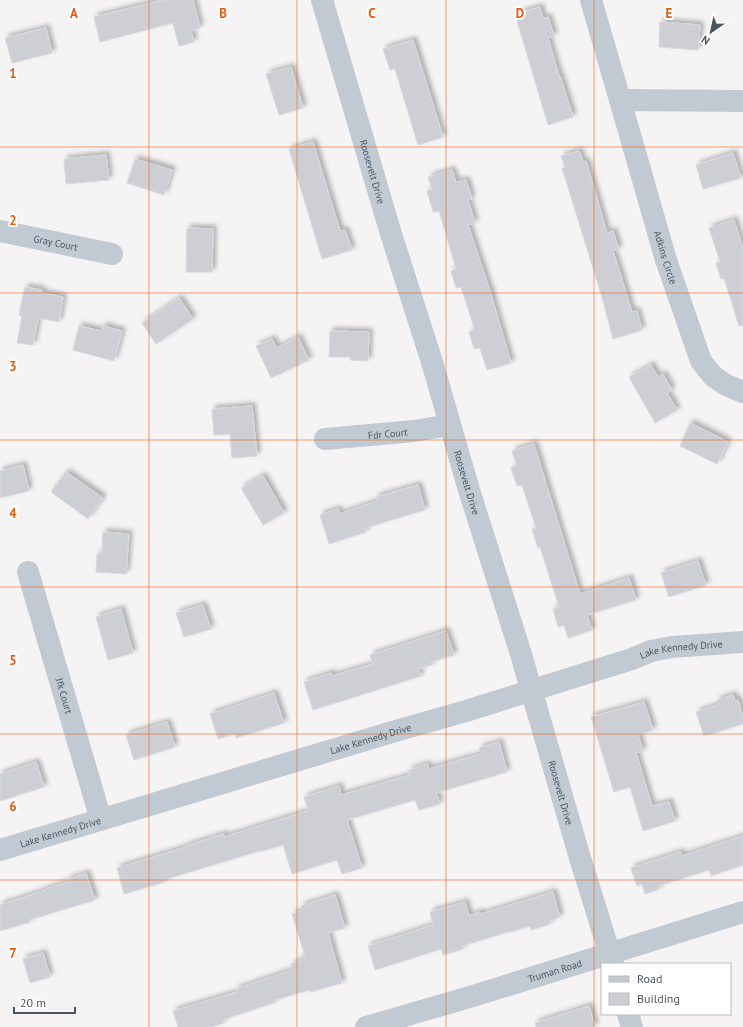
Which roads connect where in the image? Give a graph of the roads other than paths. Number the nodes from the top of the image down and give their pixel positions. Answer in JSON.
{"nodes":[{"id":1,"x":322,"y":0,"type":"edge"},
{"id":2,"x":591,"y":0,"type":"edge"},
{"id":3,"x":620,"y":100,"type":"junction"},
{"id":4,"x":743,"y":101,"type":"edge"},
{"id":5,"x":0,"y":231,"type":"edge"},
{"id":6,"x":112,"y":254,"type":"dead end"},
{"id":7,"x":743,"y":392,"type":"edge"},
{"id":8,"x":450,"y":425,"type":"junction"},
{"id":9,"x":324,"y":439,"type":"dead end"},
{"id":10,"x":28,"y":572,"type":"dead end"},
{"id":11,"x":743,"y":642,"type":"edge"},
{"id":12,"x":530,"y":690,"type":"junction"},
{"id":13,"x":101,"y":820,"type":"junction"},
{"id":14,"x":0,"y":850,"type":"edge"},
{"id":15,"x":743,"y":912,"type":"edge"},
{"id":16,"x":611,"y":959,"type":"edge"},
{"id":17,"x":628,"y":1015,"type":"edge"},
{"id":18,"x":366,"y":1027,"type":"edge"},
{"id":19,"x":632,"y":1027,"type":"edge"}],
"edges":[{"from":1,"to":8,"type":"street","name":"Roosevelt Drive"},
{"from":2,"to":3,"type":"street","name":"Adkins Circle"},
{"from":3,"to":4,"type":"street"},
{"from":3,"to":7,"type":"street","name":"Adkins Circle"},
{"from":5,"to":6,"type":"street","name":"Gray Court"},
{"from":8,"to":9,"type":"street","name":"Fdr Court"},
{"from":8,"to":12,"type":"street","name":"Roosevelt Drive"},
{"from":10,"to":13,"type":"street","name":"Jfk Court"},
{"from":11,"to":12,"type":"street","name":"Lake Kennedy Drive"},
{"from":12,"to":13,"type":"street","name":"Lake Kennedy Drive"},
{"from":12,"to":16,"type":"street","name":"Roosevelt Drive"},
{"from":13,"to":14,"type":"street","name":"Lake Kennedy Drive"},
{"from":15,"to":16,"type":"street","name":"Truman Road"},
{"from":16,"to":18,"type":"street","name":"Truman Road"},
{"from":17,"to":19,"type":"street"}]}
